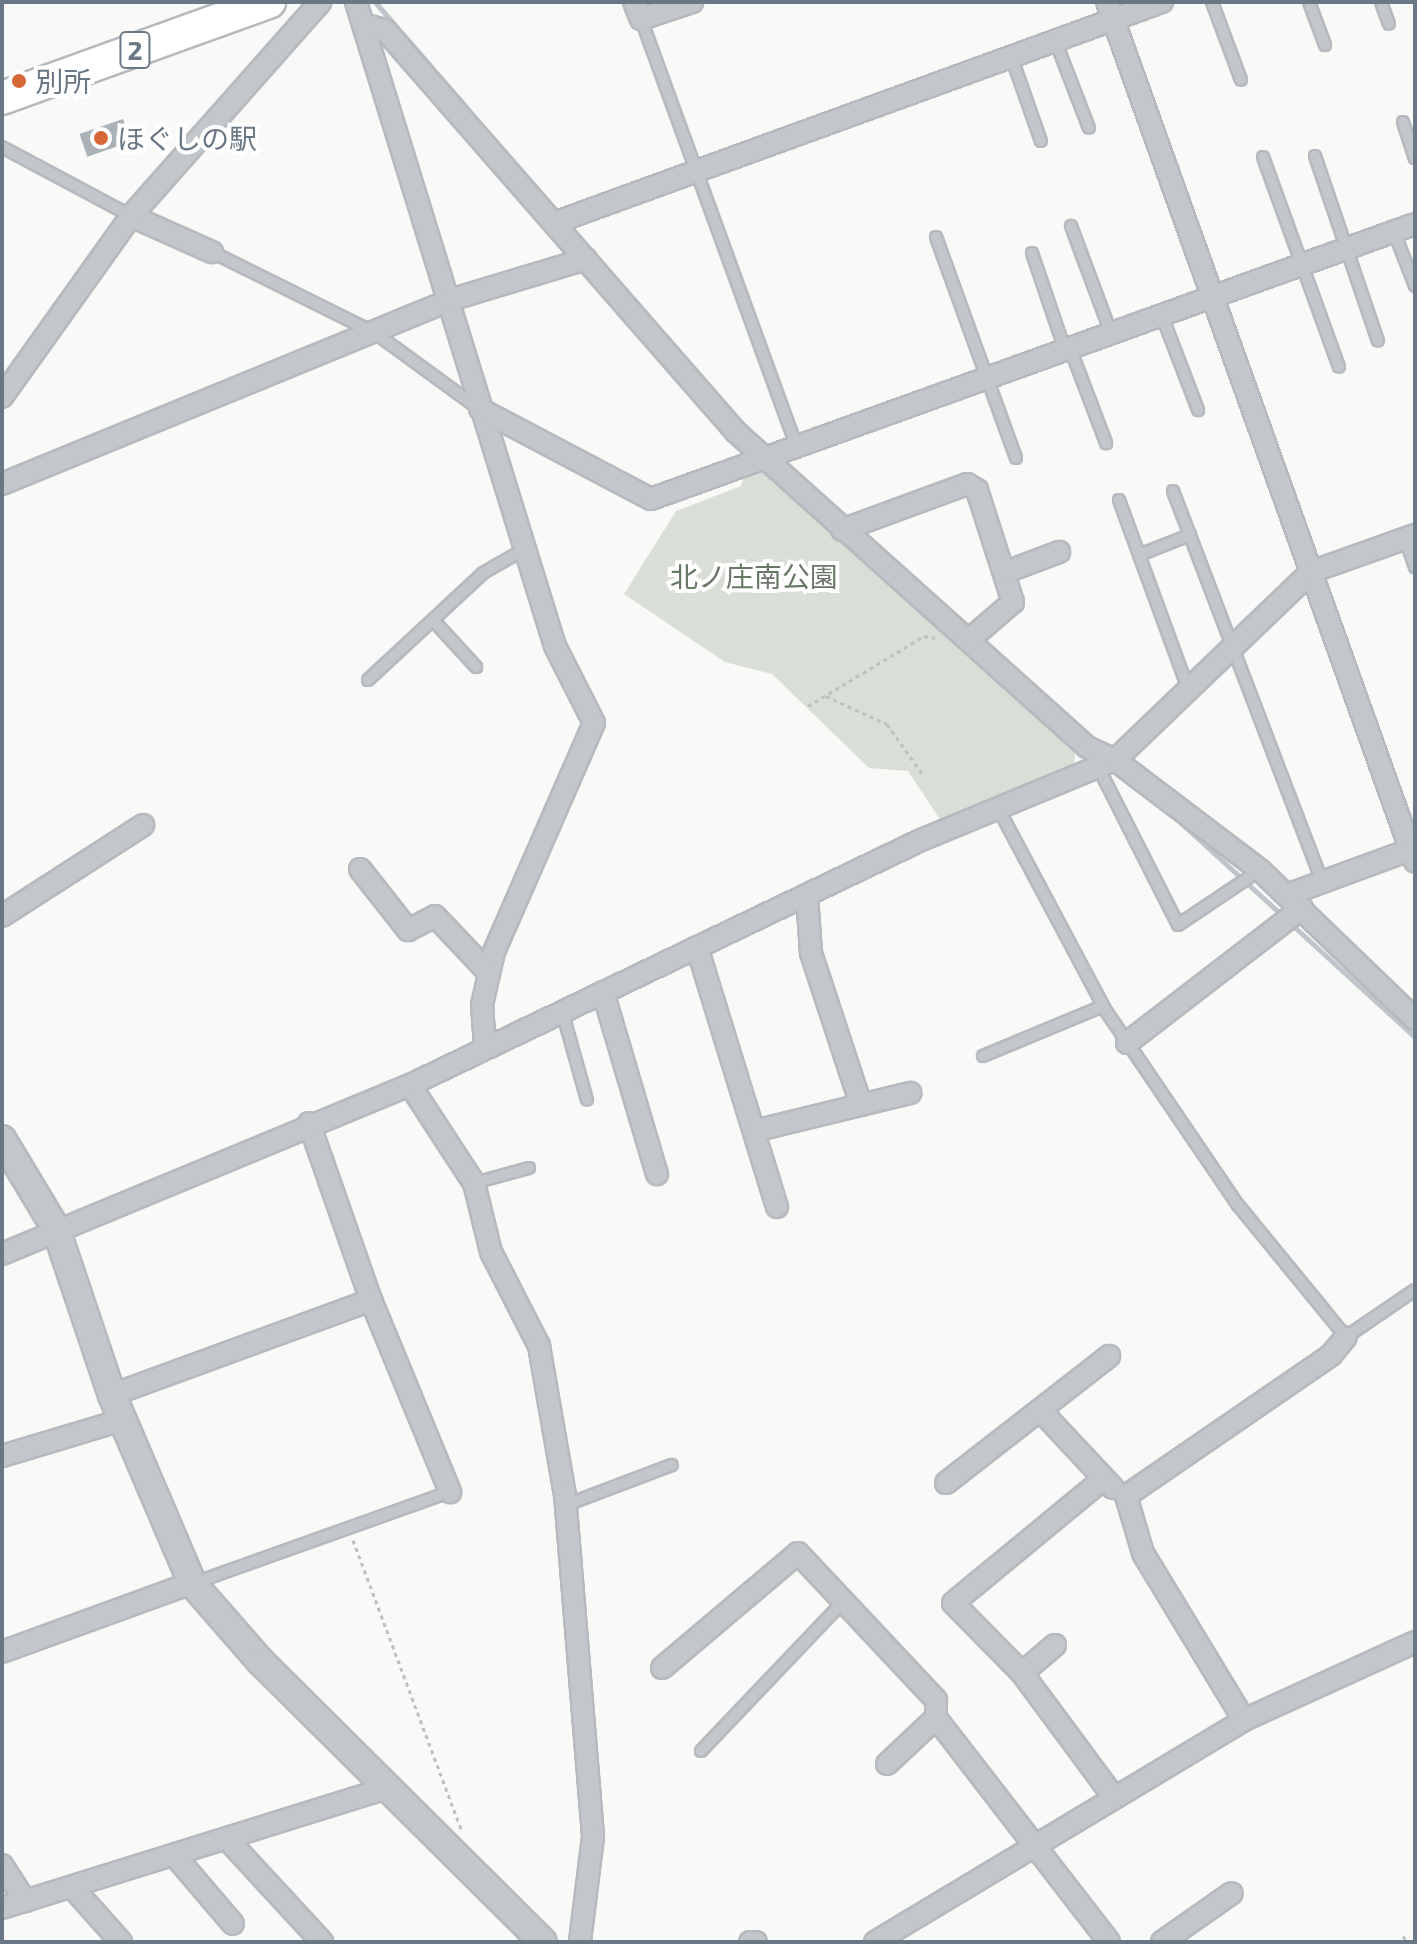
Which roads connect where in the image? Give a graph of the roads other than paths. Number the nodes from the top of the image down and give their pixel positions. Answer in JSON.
{"nodes":[{"id":1,"x":269,"y":2,"type":"edge"},
{"id":2,"x":320,"y":2,"type":"edge"},
{"id":3,"x":356,"y":2,"type":"edge"},
{"id":4,"x":692,"y":2,"type":"edge"},
{"id":5,"x":1162,"y":2,"type":"edge"},
{"id":6,"x":1212,"y":2,"type":"edge"},
{"id":7,"x":1309,"y":2,"type":"edge"},
{"id":8,"x":1381,"y":2,"type":"edge"},
{"id":9,"x":637,"y":11,"type":"edge"},
{"id":10,"x":1110,"y":11,"type":"edge"},
{"id":11,"x":1389,"y":24,"type":"dead end"},
{"id":12,"x":366,"y":25,"type":"junction"},
{"id":13,"x":1055,"y":40,"type":"junction"},
{"id":14,"x":1325,"y":45,"type":"dead end"},
{"id":15,"x":1011,"y":56,"type":"junction"},
{"id":16,"x":1241,"y":80,"type":"dead end"},
{"id":17,"x":2,"y":98,"type":"edge"},
{"id":18,"x":1403,"y":122,"type":"dead end"},
{"id":19,"x":1089,"y":128,"type":"dead end"},
{"id":20,"x":1041,"y":141,"type":"dead end"},
{"id":21,"x":2,"y":147,"type":"edge"},
{"id":22,"x":1315,"y":156,"type":"dead end"},
{"id":23,"x":1263,"y":157,"type":"dead end"},
{"id":24,"x":1415,"y":158,"type":"edge"},
{"id":25,"x":694,"y":168,"type":"junction"},
{"id":26,"x":131,"y":216,"type":"junction"},
{"id":27,"x":554,"y":223,"type":"junction"},
{"id":28,"x":1415,"y":224,"type":"edge"},
{"id":29,"x":1071,"y":226,"type":"dead end"},
{"id":30,"x":1394,"y":232,"type":"junction"},
{"id":31,"x":936,"y":237,"type":"dead end"},
{"id":32,"x":1346,"y":249,"type":"junction"},
{"id":33,"x":212,"y":252,"type":"joint"},
{"id":34,"x":1032,"y":253,"type":"dead end"},
{"id":35,"x":586,"y":259,"type":"junction"},
{"id":36,"x":1302,"y":265,"type":"junction"},
{"id":37,"x":1415,"y":286,"type":"edge"},
{"id":38,"x":1213,"y":297,"type":"junction"},
{"id":39,"x":450,"y":300,"type":"junction"},
{"id":40,"x":1162,"y":316,"type":"junction"},
{"id":41,"x":375,"y":333,"type":"junction"},
{"id":42,"x":1111,"y":333,"type":"junction"},
{"id":43,"x":1378,"y":341,"type":"dead end"},
{"id":44,"x":1068,"y":349,"type":"junction"},
{"id":45,"x":1339,"y":367,"type":"dead end"},
{"id":46,"x":988,"y":378,"type":"junction"},
{"id":47,"x":2,"y":397,"type":"edge"},
{"id":48,"x":480,"y":409,"type":"junction"},
{"id":49,"x":1198,"y":410,"type":"dead end"},
{"id":50,"x":1106,"y":443,"type":"dead end"},
{"id":51,"x":797,"y":447,"type":"junction"},
{"id":52,"x":766,"y":458,"type":"junction"},
{"id":53,"x":1016,"y":458,"type":"dead end"},
{"id":54,"x":2,"y":484,"type":"edge"},
{"id":55,"x":1173,"y":491,"type":"dead end"},
{"id":56,"x":1119,"y":500,"type":"dead end"},
{"id":57,"x":842,"y":530,"type":"junction"},
{"id":58,"x":1190,"y":535,"type":"junction"},
{"id":59,"x":1410,"y":537,"type":"edge"},
{"id":60,"x":527,"y":548,"type":"junction"},
{"id":61,"x":1059,"y":552,"type":"dead end"},
{"id":62,"x":1139,"y":555,"type":"junction"},
{"id":63,"x":1415,"y":567,"type":"edge"},
{"id":64,"x":1006,"y":572,"type":"junction"},
{"id":65,"x":1311,"y":572,"type":"junction"},
{"id":66,"x":433,"y":620,"type":"junction"},
{"id":67,"x":969,"y":640,"type":"junction"},
{"id":68,"x":1234,"y":644,"type":"junction"},
{"id":69,"x":476,"y":667,"type":"dead end"},
{"id":70,"x":368,"y":680,"type":"dead end"},
{"id":71,"x":1188,"y":689,"type":"junction"},
{"id":72,"x":1106,"y":762,"type":"junction"},
{"id":73,"x":998,"y":808,"type":"junction"},
{"id":74,"x":143,"y":825,"type":"dead end"},
{"id":75,"x":1414,"y":853,"type":"edge"},
{"id":76,"x":360,"y":869,"type":"dead end"},
{"id":77,"x":1260,"y":870,"type":"junction"},
{"id":78,"x":1322,"y":882,"type":"junction"},
{"id":79,"x":807,"y":895,"type":"junction"},
{"id":80,"x":1294,"y":901,"type":"junction"},
{"id":81,"x":2,"y":916,"type":"edge"},
{"id":82,"x":697,"y":947,"type":"junction"},
{"id":83,"x":488,"y":972,"type":"junction"},
{"id":84,"x":603,"y":992,"type":"junction"},
{"id":85,"x":1103,"y":1006,"type":"junction"},
{"id":86,"x":562,"y":1011,"type":"junction"},
{"id":87,"x":1415,"y":1019,"type":"edge"},
{"id":88,"x":1127,"y":1043,"type":"junction"},
{"id":89,"x":485,"y":1047,"type":"junction"},
{"id":90,"x":983,"y":1056,"type":"dead end"},
{"id":91,"x":410,"y":1085,"type":"junction"},
{"id":92,"x":910,"y":1093,"type":"dead end"},
{"id":93,"x":587,"y":1100,"type":"dead end"},
{"id":94,"x":861,"y":1105,"type":"junction"},
{"id":95,"x":309,"y":1123,"type":"junction"},
{"id":96,"x":754,"y":1131,"type":"junction"},
{"id":97,"x":2,"y":1139,"type":"edge"},
{"id":98,"x":529,"y":1168,"type":"dead end"},
{"id":99,"x":657,"y":1174,"type":"dead end"},
{"id":100,"x":474,"y":1183,"type":"junction"},
{"id":101,"x":777,"y":1207,"type":"dead end"},
{"id":102,"x":56,"y":1229,"type":"junction"},
{"id":103,"x":2,"y":1254,"type":"edge"},
{"id":104,"x":1415,"y":1290,"type":"edge"},
{"id":105,"x":371,"y":1300,"type":"junction"},
{"id":106,"x":1346,"y":1337,"type":"junction"},
{"id":107,"x":1109,"y":1356,"type":"dead end"},
{"id":108,"x":112,"y":1395,"type":"junction"},
{"id":109,"x":1040,"y":1410,"type":"junction"},
{"id":110,"x":122,"y":1420,"type":"junction"},
{"id":111,"x":2,"y":1456,"type":"edge"},
{"id":112,"x":672,"y":1465,"type":"dead end"},
{"id":113,"x":1101,"y":1481,"type":"junction"},
{"id":114,"x":946,"y":1483,"type":"dead end"},
{"id":115,"x":450,"y":1492,"type":"joint"},
{"id":116,"x":1126,"y":1496,"type":"junction"},
{"id":117,"x":566,"y":1505,"type":"junction"},
{"id":118,"x":192,"y":1583,"type":"junction"},
{"id":119,"x":844,"y":1601,"type":"junction"},
{"id":120,"x":1415,"y":1642,"type":"edge"},
{"id":121,"x":1055,"y":1645,"type":"dead end"},
{"id":122,"x":2,"y":1652,"type":"edge"},
{"id":123,"x":662,"y":1668,"type":"dead end"},
{"id":124,"x":1022,"y":1673,"type":"junction"},
{"id":125,"x":936,"y":1718,"type":"junction"},
{"id":126,"x":1244,"y":1720,"type":"junction"},
{"id":127,"x":701,"y":1751,"type":"dead end"},
{"id":128,"x":887,"y":1764,"type":"dead end"},
{"id":129,"x":385,"y":1789,"type":"junction"},
{"id":130,"x":1113,"y":1796,"type":"junction"},
{"id":131,"x":228,"y":1840,"type":"junction"},
{"id":132,"x":1037,"y":1849,"type":"junction"},
{"id":133,"x":175,"y":1856,"type":"junction"},
{"id":134,"x":2,"y":1865,"type":"edge"},
{"id":135,"x":72,"y":1887,"type":"junction"},
{"id":136,"x":1232,"y":1893,"type":"dead end"},
{"id":137,"x":25,"y":1901,"type":"junction"},
{"id":138,"x":2,"y":1908,"type":"edge"},
{"id":139,"x":233,"y":1924,"type":"dead end"},
{"id":140,"x":113,"y":1940,"type":"edge"},
{"id":141,"x":322,"y":1942,"type":"edge"},
{"id":142,"x":543,"y":1942,"type":"edge"},
{"id":143,"x":580,"y":1942,"type":"edge"},
{"id":144,"x":750,"y":1942,"type":"edge"},
{"id":145,"x":756,"y":1942,"type":"edge"},
{"id":146,"x":875,"y":1942,"type":"edge"},
{"id":147,"x":1109,"y":1942,"type":"edge"},
{"id":148,"x":1162,"y":1942,"type":"edge"}],
"edges":[{"from":1,"to":17,"type":"main road","number":"2"},
{"from":2,"to":26,"type":"street"},
{"from":3,"to":12,"type":"street"},
{"from":4,"to":9,"type":"street"},
{"from":5,"to":10,"type":"street"},
{"from":6,"to":16,"type":"lane"},
{"from":7,"to":14,"type":"lane"},
{"from":8,"to":11,"type":"lane"},
{"from":9,"to":25,"type":"lane"},
{"from":10,"to":13,"type":"street"},
{"from":10,"to":38,"type":"street"},
{"from":12,"to":27,"type":"street"},
{"from":12,"to":39,"type":"street"},
{"from":13,"to":15,"type":"street"},
{"from":13,"to":19,"type":"lane"},
{"from":15,"to":20,"type":"lane"},
{"from":15,"to":25,"type":"street"},
{"from":18,"to":24,"type":"lane"},
{"from":21,"to":26,"type":"lane"},
{"from":22,"to":32,"type":"lane"},
{"from":23,"to":36,"type":"lane"},
{"from":25,"to":27,"type":"street"},
{"from":25,"to":51,"type":"lane"},
{"from":26,"to":33,"type":"street"},
{"from":26,"to":47,"type":"street"},
{"from":27,"to":35,"type":"street"},
{"from":28,"to":30,"type":"street"},
{"from":29,"to":42,"type":"lane"},
{"from":30,"to":32,"type":"street"},
{"from":30,"to":37,"type":"lane"},
{"from":31,"to":46,"type":"lane"},
{"from":32,"to":36,"type":"street"},
{"from":32,"to":43,"type":"lane"},
{"from":33,"to":41,"type":"lane"},
{"from":34,"to":44,"type":"lane"},
{"from":35,"to":39,"type":"street"},
{"from":35,"to":52,"type":"street"},
{"from":36,"to":38,"type":"street"},
{"from":36,"to":45,"type":"lane"},
{"from":38,"to":40,"type":"street"},
{"from":38,"to":65,"type":"street"},
{"from":39,"to":41,"type":"street"},
{"from":39,"to":48,"type":"street"},
{"from":40,"to":42,"type":"street"},
{"from":40,"to":49,"type":"lane"},
{"from":41,"to":48,"type":"lane"},
{"from":41,"to":54,"type":"street"},
{"from":42,"to":44,"type":"street"},
{"from":44,"to":46,"type":"street"},
{"from":44,"to":50,"type":"lane"},
{"from":46,"to":51,"type":"street"},
{"from":46,"to":53,"type":"lane"},
{"from":48,"to":52,"type":"street"},
{"from":48,"to":60,"type":"street"},
{"from":51,"to":52,"type":"street"},
{"from":52,"to":57,"type":"street"},
{"from":55,"to":58,"type":"lane"},
{"from":56,"to":62,"type":"lane"},
{"from":57,"to":64,"type":"street"},
{"from":57,"to":67,"type":"street"},
{"from":58,"to":62,"type":"lane"},
{"from":58,"to":68,"type":"lane"},
{"from":59,"to":63,"type":"lane"},
{"from":59,"to":65,"type":"street"},
{"from":60,"to":66,"type":"lane"},
{"from":60,"to":83,"type":"street"},
{"from":61,"to":64,"type":"street"},
{"from":62,"to":71,"type":"lane"},
{"from":64,"to":67,"type":"street"},
{"from":65,"to":68,"type":"street"},
{"from":65,"to":75,"type":"street"},
{"from":66,"to":69,"type":"lane"},
{"from":66,"to":70,"type":"lane"},
{"from":67,"to":72,"type":"street"},
{"from":68,"to":71,"type":"street"},
{"from":68,"to":78,"type":"lane"},
{"from":71,"to":72,"type":"street"},
{"from":72,"to":73,"type":"street"},
{"from":72,"to":77,"type":"street"},
{"from":72,"to":77,"type":"lane"},
{"from":73,"to":79,"type":"street"},
{"from":73,"to":85,"type":"lane"},
{"from":74,"to":81,"type":"street"},
{"from":75,"to":78,"type":"street"},
{"from":76,"to":83,"type":"street"},
{"from":77,"to":80,"type":"street"},
{"from":78,"to":80,"type":"street"},
{"from":79,"to":82,"type":"street"},
{"from":79,"to":94,"type":"street"},
{"from":80,"to":87,"type":"street"},
{"from":80,"to":88,"type":"street"},
{"from":82,"to":84,"type":"street"},
{"from":82,"to":96,"type":"street"},
{"from":83,"to":89,"type":"street"},
{"from":84,"to":86,"type":"street"},
{"from":84,"to":99,"type":"street"},
{"from":85,"to":88,"type":"lane"},
{"from":85,"to":90,"type":"lane"},
{"from":86,"to":89,"type":"street"},
{"from":86,"to":93,"type":"lane"},
{"from":88,"to":106,"type":"lane"},
{"from":89,"to":91,"type":"street"},
{"from":91,"to":95,"type":"street"},
{"from":91,"to":100,"type":"street"},
{"from":92,"to":94,"type":"street"},
{"from":94,"to":96,"type":"street"},
{"from":95,"to":102,"type":"street"},
{"from":95,"to":105,"type":"street"},
{"from":96,"to":101,"type":"street"},
{"from":97,"to":102,"type":"street"},
{"from":98,"to":100,"type":"lane"},
{"from":100,"to":117,"type":"street"},
{"from":102,"to":103,"type":"street"},
{"from":102,"to":108,"type":"street"},
{"from":104,"to":106,"type":"lane"},
{"from":105,"to":108,"type":"street"},
{"from":105,"to":115,"type":"street"},
{"from":106,"to":116,"type":"street"},
{"from":107,"to":109,"type":"street"},
{"from":108,"to":110,"type":"street"},
{"from":109,"to":113,"type":"street"},
{"from":109,"to":114,"type":"street"},
{"from":110,"to":111,"type":"street"},
{"from":110,"to":118,"type":"street"},
{"from":112,"to":117,"type":"lane"},
{"from":113,"to":116,"type":"street"},
{"from":113,"to":124,"type":"street"},
{"from":115,"to":118,"type":"lane"},
{"from":116,"to":126,"type":"street"},
{"from":117,"to":143,"type":"street"},
{"from":118,"to":122,"type":"street"},
{"from":118,"to":129,"type":"street"},
{"from":119,"to":123,"type":"street"},
{"from":119,"to":125,"type":"street"},
{"from":119,"to":127,"type":"lane"},
{"from":120,"to":126,"type":"street"},
{"from":121,"to":124,"type":"street"},
{"from":124,"to":130,"type":"street"},
{"from":125,"to":128,"type":"street"},
{"from":125,"to":132,"type":"street"},
{"from":126,"to":130,"type":"street"},
{"from":129,"to":131,"type":"street"},
{"from":129,"to":142,"type":"street"},
{"from":130,"to":132,"type":"street"},
{"from":131,"to":133,"type":"street"},
{"from":131,"to":141,"type":"street"},
{"from":132,"to":146,"type":"street"},
{"from":132,"to":147,"type":"street"},
{"from":133,"to":135,"type":"street"},
{"from":133,"to":139,"type":"street"},
{"from":134,"to":137,"type":"street"},
{"from":135,"to":137,"type":"street"},
{"from":135,"to":140,"type":"street"},
{"from":136,"to":148,"type":"street"},
{"from":137,"to":138,"type":"street"},
{"from":144,"to":145,"type":"street"}]}
